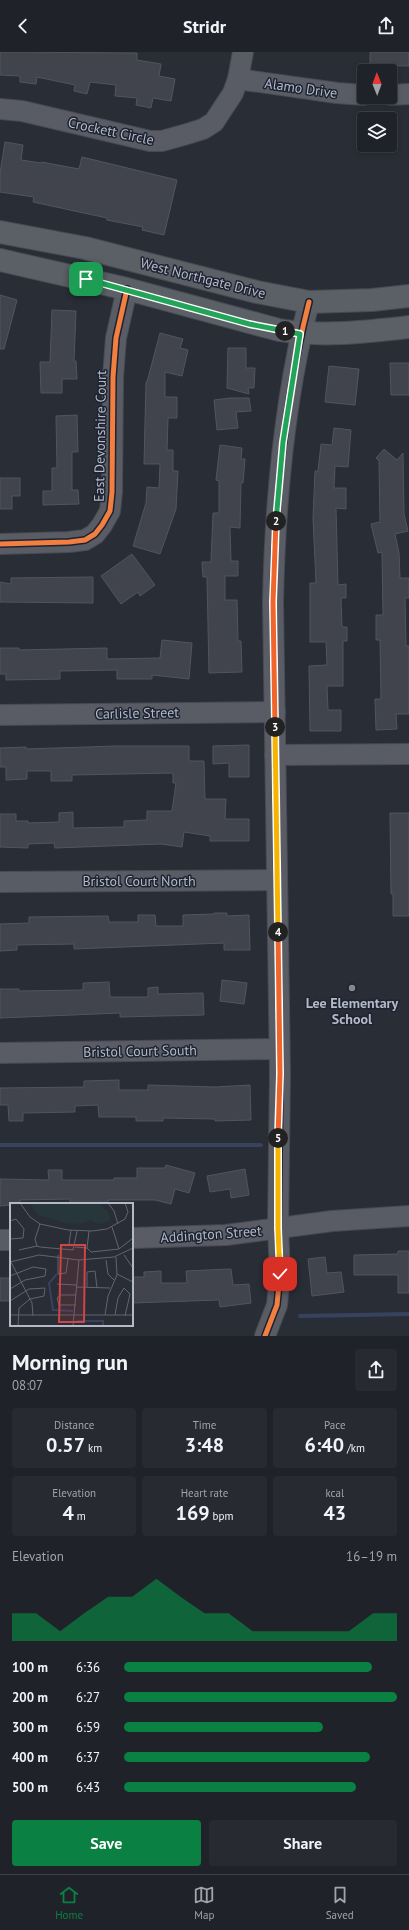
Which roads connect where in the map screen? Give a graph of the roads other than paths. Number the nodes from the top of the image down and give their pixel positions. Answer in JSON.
{"nodes":[{"id":1,"x":243,"y":52,"type":"edge"},
{"id":2,"x":238,"y":79,"type":"junction"},
{"id":3,"x":357,"y":94,"type":"edge"},
{"id":4,"x":409,"y":94,"type":"edge"},
{"id":5,"x":397,"y":95,"type":"edge"},
{"id":6,"x":0,"y":108,"type":"edge"},
{"id":7,"x":0,"y":232,"type":"edge"},
{"id":8,"x":0,"y":260,"type":"edge"},
{"id":9,"x":127,"y":289,"type":"junction"},
{"id":10,"x":409,"y":296,"type":"edge"},
{"id":11,"x":309,"y":302,"type":"junction"},
{"id":12,"x":409,"y":327,"type":"edge"},
{"id":13,"x":300,"y":334,"type":"junction"},
{"id":14,"x":0,"y":544,"type":"edge"},
{"id":15,"x":275,"y":712,"type":"junction"},
{"id":16,"x":0,"y":715,"type":"edge"},
{"id":17,"x":409,"y":754,"type":"edge"},
{"id":18,"x":275,"y":755,"type":"junction"},
{"id":19,"x":277,"y":880,"type":"junction"},
{"id":20,"x":0,"y":882,"type":"edge"},
{"id":21,"x":279,"y":1049,"type":"junction"},
{"id":22,"x":0,"y":1052,"type":"edge"},
{"id":23,"x":409,"y":1216,"type":"edge"},
{"id":24,"x":278,"y":1228,"type":"junction"},
{"id":25,"x":133,"y":1238,"type":"edge"},
{"id":26,"x":265,"y":1336,"type":"edge"}],
"edges":[{"from":1,"to":2,"type":"street","name":"Crockett Circle"},
{"from":2,"to":3,"type":"street","name":"Alamo Drive"},
{"from":2,"to":6,"type":"street","name":"Crockett Circle"},
{"from":4,"to":5,"type":"street"},
{"from":7,"to":11,"type":"main road","name":"West Northgate Drive"},
{"from":8,"to":9,"type":"main road"},
{"from":9,"to":13,"type":"main road"},
{"from":9,"to":14,"type":"street","name":"East Devonshire Court"},
{"from":10,"to":11,"type":"main road","name":"West Northgate Drive"},
{"from":11,"to":13,"type":"street"},
{"from":12,"to":13,"type":"main road"},
{"from":13,"to":15,"type":"street"},
{"from":15,"to":16,"type":"street","name":"Carlisle Street"},
{"from":15,"to":18,"type":"street"},
{"from":17,"to":18,"type":"street"},
{"from":18,"to":19,"type":"street"},
{"from":19,"to":20,"type":"street","name":"Bristol Court North"},
{"from":19,"to":21,"type":"street"},
{"from":21,"to":22,"type":"street","name":"Bristol Court South"},
{"from":21,"to":24,"type":"street"},
{"from":23,"to":24,"type":"street","name":"Addington Street"},
{"from":24,"to":25,"type":"street","name":"Addington Street"},
{"from":24,"to":26,"type":"street"}]}
